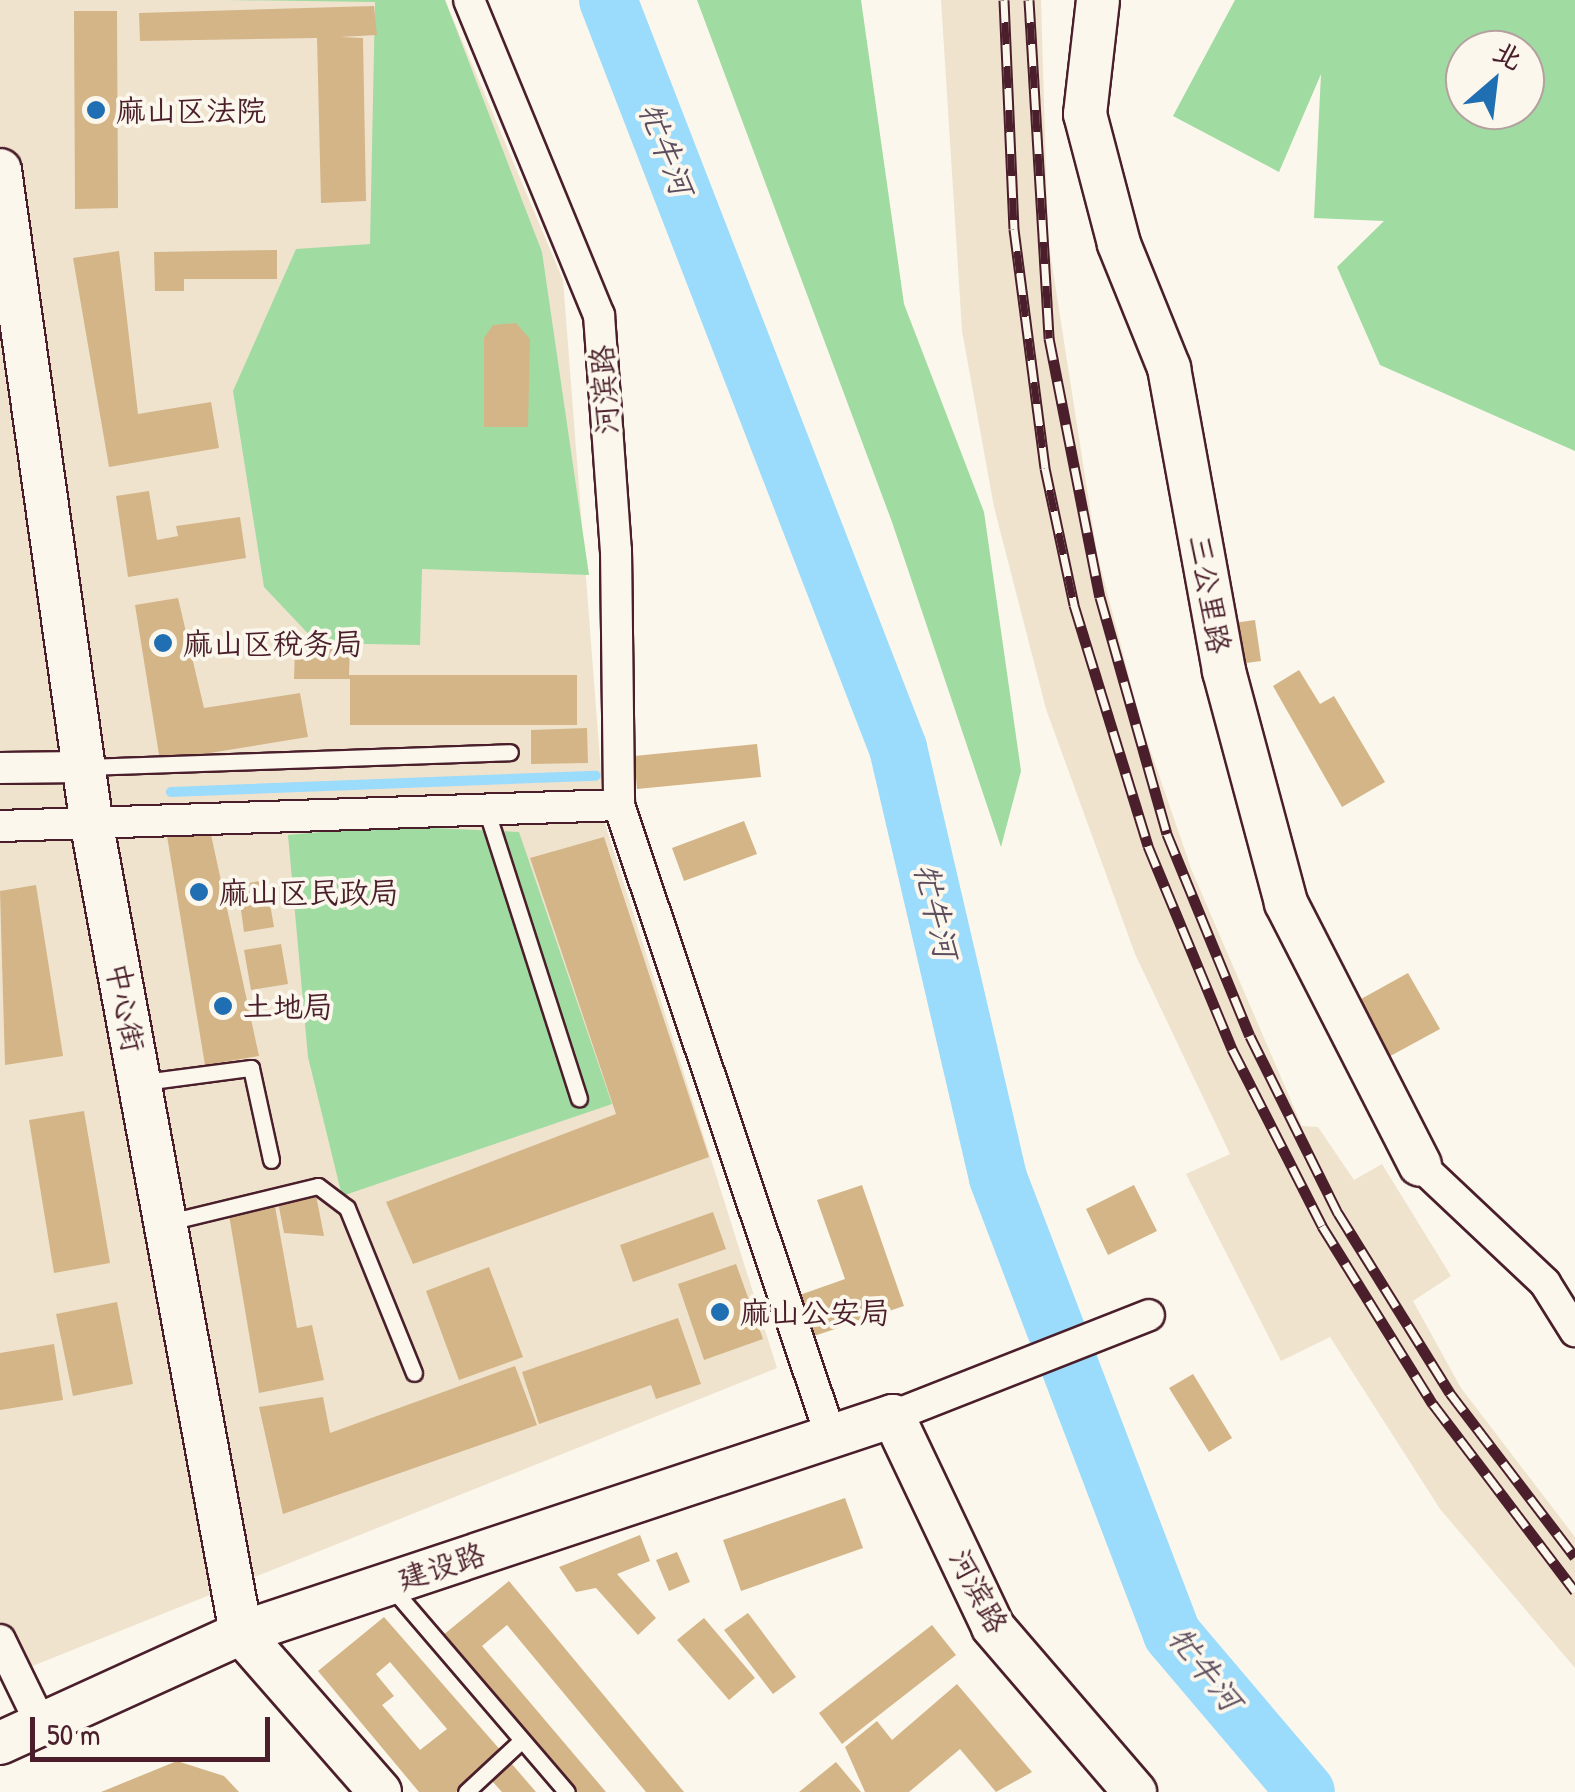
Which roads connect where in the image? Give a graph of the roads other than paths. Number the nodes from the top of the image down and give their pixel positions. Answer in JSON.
{"nodes":[{"id":1,"x":469,"y":0,"type":"edge"},
{"id":2,"x":1098,"y":0,"type":"edge"},
{"id":3,"x":0,"y":170,"type":"edge"},
{"id":4,"x":13,"y":350,"type":"edge"},
{"id":5,"x":510,"y":752,"type":"dead end"},
{"id":6,"x":82,"y":767,"type":"junction"},
{"id":7,"x":0,"y":768,"type":"edge"},
{"id":8,"x":619,"y":805,"type":"junction"},
{"id":9,"x":486,"y":809,"type":"junction"},
{"id":10,"x":0,"y":826,"type":"edge"},
{"id":11,"x":92,"y":826,"type":"junction"},
{"id":12,"x":140,"y":1082,"type":"junction"},
{"id":13,"x":579,"y":1098,"type":"dead end"},
{"id":14,"x":271,"y":1160,"type":"dead end"},
{"id":15,"x":1420,"y":1164,"type":"joint"},
{"id":16,"x":165,"y":1223,"type":"junction"},
{"id":17,"x":1149,"y":1315,"type":"dead end"},
{"id":18,"x":1575,"y":1331,"type":"edge"},
{"id":19,"x":414,"y":1374,"type":"dead end"},
{"id":20,"x":893,"y":1416,"type":"junction"},
{"id":21,"x":830,"y":1437,"type":"junction"},
{"id":22,"x":388,"y":1584,"type":"junction"},
{"id":23,"x":241,"y":1633,"type":"junction"},
{"id":24,"x":0,"y":1640,"type":"edge"},
{"id":25,"x":42,"y":1724,"type":"junction"},
{"id":26,"x":522,"y":1740,"type":"junction"},
{"id":27,"x":0,"y":1743,"type":"edge"},
{"id":28,"x":380,"y":1792,"type":"edge"},
{"id":29,"x":466,"y":1792,"type":"edge"},
{"id":30,"x":567,"y":1792,"type":"edge"},
{"id":31,"x":1136,"y":1792,"type":"edge"}],
"edges":[{"from":1,"to":8,"type":"street","name":"河滨路"},
{"from":2,"to":15,"type":"main road","name":"三公里路"},
{"from":3,"to":4,"type":"main road","name":"中心街"},
{"from":4,"to":6,"type":"main road","name":"中心街"},
{"from":5,"to":6,"type":"lane"},
{"from":6,"to":7,"type":"street"},
{"from":6,"to":11,"type":"main road","name":"中心街"},
{"from":8,"to":9,"type":"street"},
{"from":8,"to":21,"type":"street","name":"河滨路"},
{"from":9,"to":11,"type":"street"},
{"from":9,"to":13,"type":"lane"},
{"from":10,"to":11,"type":"street"},
{"from":11,"to":12,"type":"main road","name":"中心街"},
{"from":12,"to":14,"type":"lane"},
{"from":12,"to":16,"type":"main road","name":"中心街"},
{"from":15,"to":18,"type":"street"},
{"from":16,"to":19,"type":"lane"},
{"from":16,"to":23,"type":"main road","name":"中心街"},
{"from":17,"to":20,"type":"street"},
{"from":20,"to":21,"type":"main road","name":"建设路"},
{"from":20,"to":31,"type":"main road","name":"河滨路"},
{"from":21,"to":22,"type":"main road","name":"建设路"},
{"from":22,"to":23,"type":"main road","name":"建设路"},
{"from":22,"to":26,"type":"lane"},
{"from":23,"to":25,"type":"main road","name":"建设路"},
{"from":23,"to":28,"type":"main road"},
{"from":24,"to":25,"type":"street"},
{"from":25,"to":27,"type":"main road","name":"建设路"},
{"from":26,"to":29,"type":"lane"},
{"from":26,"to":30,"type":"lane"}]}
